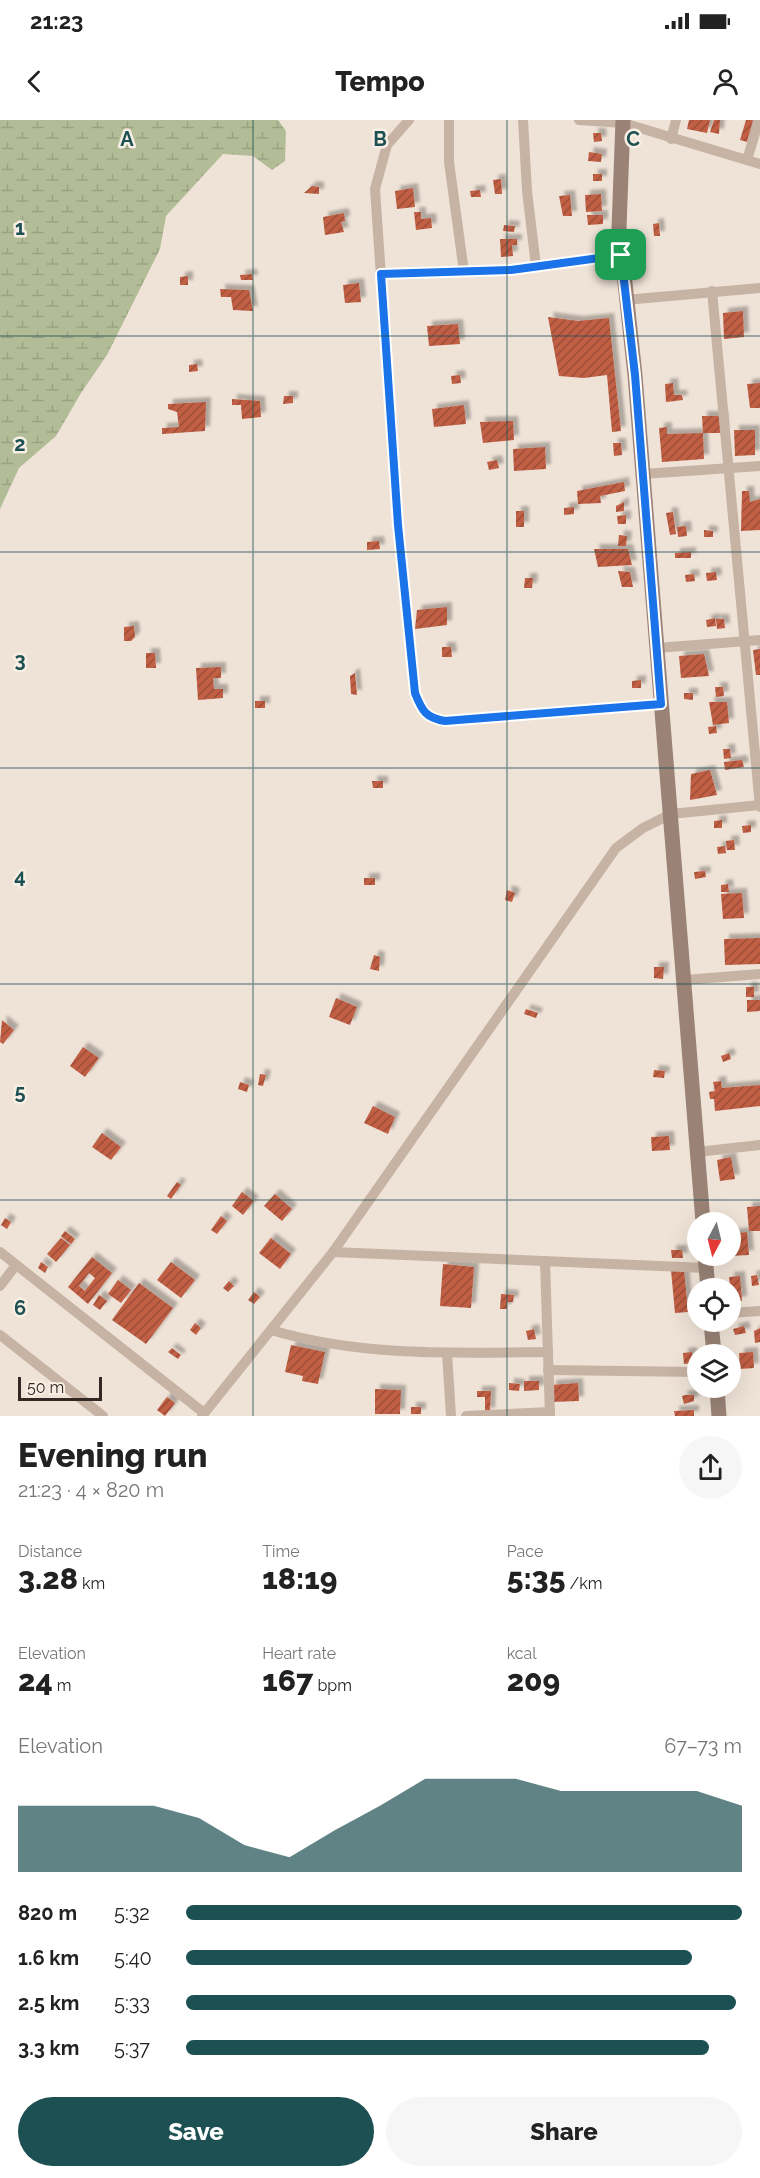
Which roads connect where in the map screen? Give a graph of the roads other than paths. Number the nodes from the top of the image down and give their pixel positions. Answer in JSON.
{"nodes":[{"id":1,"x":409,"y":120,"type":"edge"},
{"id":2,"x":449,"y":120,"type":"edge"},
{"id":3,"x":523,"y":120,"type":"edge"},
{"id":4,"x":579,"y":120,"type":"edge"},
{"id":5,"x":676,"y":120,"type":"edge"},
{"id":6,"x":759,"y":120,"type":"edge"},
{"id":7,"x":623,"y":121,"type":"edge"},
{"id":8,"x":671,"y":139,"type":"junction"},
{"id":9,"x":747,"y":160,"type":"junction"},
{"id":10,"x":760,"y":164,"type":"edge"},
{"id":11,"x":621,"y":255,"type":"junction"},
{"id":12,"x":536,"y":266,"type":"junction"},
{"id":13,"x":464,"y":272,"type":"junction"},
{"id":14,"x":381,"y":274,"type":"junction"},
{"id":15,"x":760,"y":288,"type":"edge"},
{"id":16,"x":712,"y":291,"type":"junction"},
{"id":17,"x":625,"y":300,"type":"junction"},
{"id":18,"x":760,"y":466,"type":"edge"},
{"id":19,"x":730,"y":469,"type":"junction"},
{"id":20,"x":643,"y":474,"type":"junction"},
{"id":21,"x":760,"y":639,"type":"edge"},
{"id":22,"x":743,"y":641,"type":"junction"},
{"id":23,"x":657,"y":648,"type":"junction"},
{"id":24,"x":661,"y":704,"type":"junction"},
{"id":25,"x":760,"y":806,"type":"edge"},
{"id":26,"x":671,"y":814,"type":"junction"},
{"id":27,"x":760,"y":974,"type":"edge"},
{"id":28,"x":684,"y":980,"type":"junction"},
{"id":29,"x":760,"y":1145,"type":"edge"},
{"id":30,"x":697,"y":1152,"type":"junction"},
{"id":31,"x":702,"y":1212,"type":"edge"},
{"id":32,"x":0,"y":1252,"type":"edge"},
{"id":33,"x":333,"y":1252,"type":"junction"},
{"id":34,"x":545,"y":1261,"type":"junction"},
{"id":35,"x":687,"y":1262,"type":"edge"},
{"id":36,"x":16,"y":1265,"type":"junction"},
{"id":37,"x":0,"y":1286,"type":"edge"},
{"id":38,"x":760,"y":1311,"type":"edge"},
{"id":39,"x":741,"y":1312,"type":"edge"},
{"id":40,"x":271,"y":1330,"type":"junction"},
{"id":41,"x":0,"y":1335,"type":"edge"},
{"id":42,"x":548,"y":1352,"type":"junction"},
{"id":43,"x":447,"y":1353,"type":"junction"},
{"id":44,"x":548,"y":1370,"type":"junction"},
{"id":45,"x":687,"y":1372,"type":"edge"},
{"id":46,"x":718,"y":1398,"type":"edge"},
{"id":47,"x":203,"y":1414,"type":"edge"},
{"id":48,"x":550,"y":1414,"type":"edge"},
{"id":49,"x":103,"y":1416,"type":"edge"},
{"id":50,"x":451,"y":1416,"type":"edge"},
{"id":51,"x":466,"y":1416,"type":"edge"},
{"id":52,"x":483,"y":1416,"type":"edge"},
{"id":53,"x":719,"y":1416,"type":"edge"}],
"edges":[{"from":1,"to":14,"type":"street"},
{"from":2,"to":13,"type":"street"},
{"from":3,"to":12,"type":"street"},
{"from":4,"to":7,"type":"street"},
{"from":5,"to":8,"type":"street"},
{"from":6,"to":9,"type":"street"},
{"from":7,"to":8,"type":"street"},
{"from":7,"to":11,"type":"street"},
{"from":8,"to":9,"type":"street"},
{"from":9,"to":10,"type":"street"},
{"from":11,"to":12,"type":"street"},
{"from":11,"to":17,"type":"street"},
{"from":12,"to":13,"type":"street"},
{"from":13,"to":14,"type":"street"},
{"from":14,"to":24,"type":"street"},
{"from":15,"to":16,"type":"street"},
{"from":16,"to":17,"type":"street"},
{"from":16,"to":19,"type":"street"},
{"from":17,"to":20,"type":"street"},
{"from":18,"to":19,"type":"street"},
{"from":19,"to":20,"type":"street"},
{"from":19,"to":22,"type":"street"},
{"from":20,"to":23,"type":"street"},
{"from":21,"to":22,"type":"street"},
{"from":22,"to":23,"type":"street"},
{"from":22,"to":25,"type":"street"},
{"from":23,"to":24,"type":"street"},
{"from":24,"to":26,"type":"street"},
{"from":25,"to":26,"type":"street"},
{"from":26,"to":28,"type":"street"},
{"from":26,"to":33,"type":"street"},
{"from":27,"to":28,"type":"street"},
{"from":28,"to":30,"type":"street"},
{"from":29,"to":30,"type":"street"},
{"from":30,"to":31,"type":"street"},
{"from":32,"to":36,"type":"street"},
{"from":33,"to":34,"type":"street"},
{"from":33,"to":40,"type":"street"},
{"from":34,"to":35,"type":"street"},
{"from":34,"to":42,"type":"street"},
{"from":36,"to":37,"type":"street"},
{"from":36,"to":47,"type":"street"},
{"from":38,"to":39,"type":"street"},
{"from":40,"to":43,"type":"street"},
{"from":40,"to":47,"type":"street"},
{"from":41,"to":49,"type":"street"},
{"from":42,"to":43,"type":"street"},
{"from":42,"to":44,"type":"street"},
{"from":43,"to":50,"type":"street"},
{"from":44,"to":45,"type":"street"},
{"from":44,"to":48,"type":"street"},
{"from":46,"to":53,"type":"street"},
{"from":48,"to":52,"type":"street"},
{"from":51,"to":52,"type":"street"}]}
